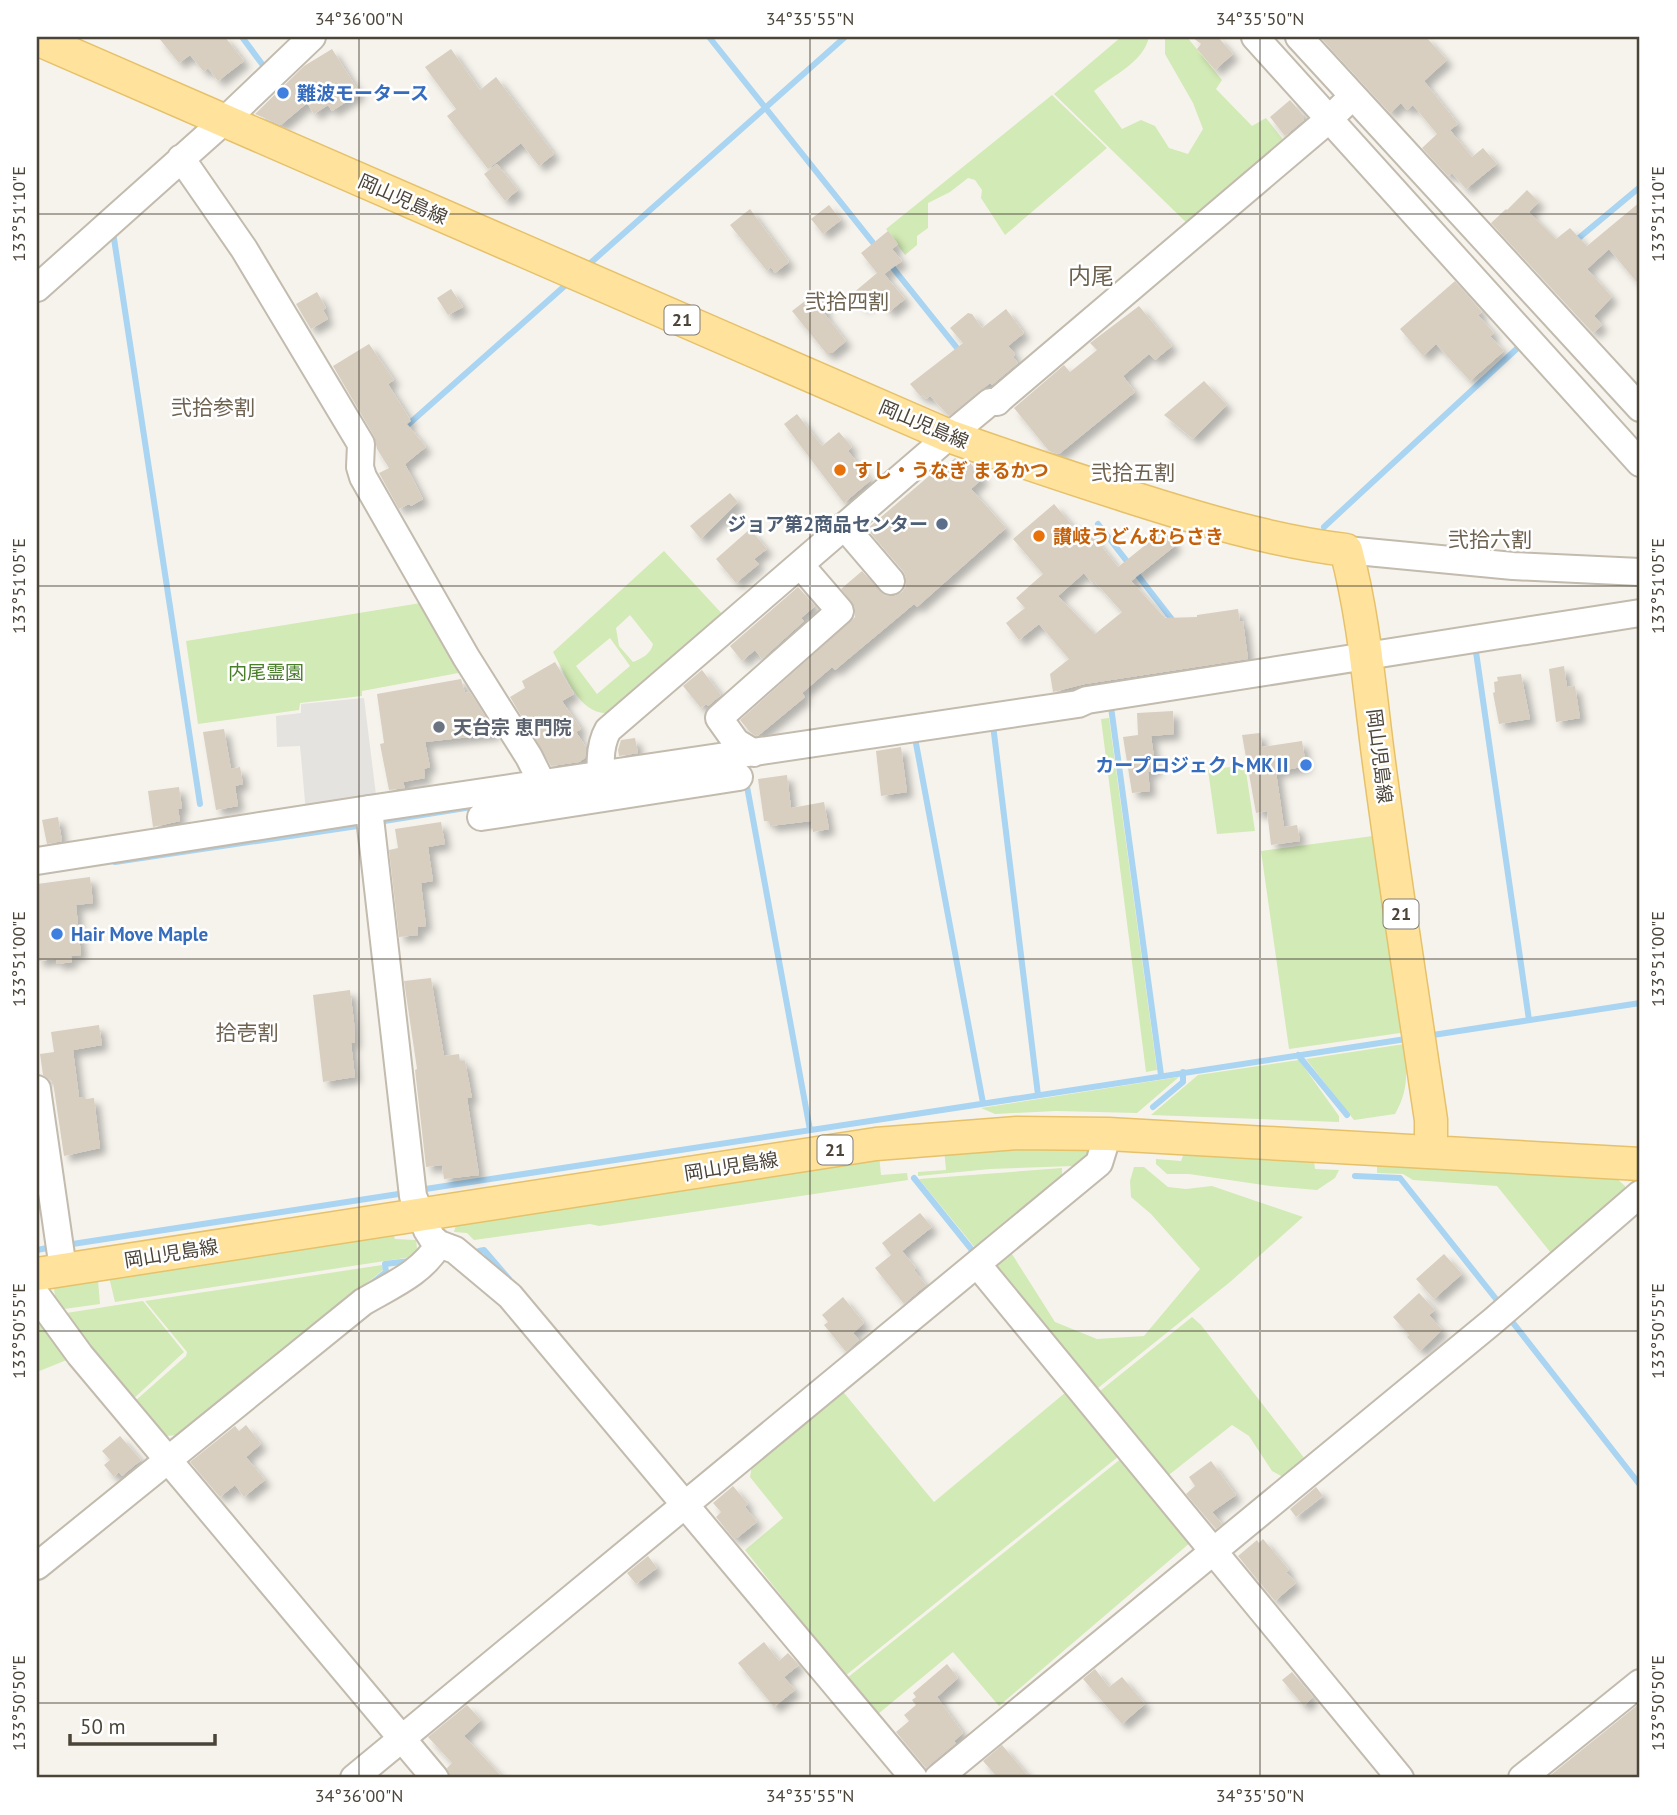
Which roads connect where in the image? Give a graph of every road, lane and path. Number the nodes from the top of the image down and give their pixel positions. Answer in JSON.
{"nodes":[{"id":1,"x":312,"y":37,"type":"edge"},
{"id":2,"x":1255,"y":37,"type":"edge"},
{"id":3,"x":1299,"y":37,"type":"edge"},
{"id":4,"x":37,"y":39,"type":"edge"},
{"id":5,"x":1338,"y":114,"type":"junction"},
{"id":6,"x":224,"y":121,"type":"junction"},
{"id":7,"x":181,"y":158,"type":"junction"},
{"id":8,"x":37,"y":288,"type":"edge"},
{"id":9,"x":1640,"y":408,"type":"edge"},
{"id":10,"x":950,"y":436,"type":"junction"},
{"id":11,"x":1640,"y":463,"type":"edge"},
{"id":12,"x":849,"y":532,"type":"junction"},
{"id":13,"x":1346,"y":550,"type":"junction"},
{"id":14,"x":805,"y":571,"type":"dead end"},
{"id":15,"x":1640,"y":572,"type":"edge"},
{"id":16,"x":891,"y":581,"type":"dead end"},
{"id":17,"x":1640,"y":612,"type":"edge"},
{"id":18,"x":1369,"y":663,"type":"junction"},
{"id":19,"x":754,"y":753,"type":"junction"},
{"id":20,"x":739,"y":777,"type":"dead end"},
{"id":21,"x":542,"y":783,"type":"junction"},
{"id":22,"x":602,"y":787,"type":"junction"},
{"id":23,"x":481,"y":817,"type":"dead end"},
{"id":24,"x":370,"y":819,"type":"junction"},
{"id":25,"x":37,"y":861,"type":"edge"},
{"id":26,"x":37,"y":1089,"type":"edge"},
{"id":27,"x":1108,"y":1134,"type":"junction"},
{"id":28,"x":1431,"y":1153,"type":"junction"},
{"id":29,"x":1640,"y":1164,"type":"edge"},
{"id":30,"x":1640,"y":1194,"type":"edge"},
{"id":31,"x":415,"y":1199,"type":"junction"},
{"id":32,"x":439,"y":1244,"type":"junction"},
{"id":33,"x":55,"y":1259,"type":"edge"},
{"id":34,"x":977,"y":1264,"type":"junction"},
{"id":35,"x":37,"y":1296,"type":"edge"},
{"id":36,"x":171,"y":1457,"type":"junction"},
{"id":37,"x":687,"y":1504,"type":"junction"},
{"id":38,"x":1212,"y":1550,"type":"junction"},
{"id":39,"x":37,"y":1566,"type":"edge"},
{"id":40,"x":1640,"y":1683,"type":"edge"},
{"id":41,"x":398,"y":1734,"type":"junction"},
{"id":42,"x":354,"y":1778,"type":"edge"},
{"id":43,"x":435,"y":1778,"type":"edge"},
{"id":44,"x":914,"y":1778,"type":"edge"},
{"id":45,"x":938,"y":1778,"type":"edge"},
{"id":46,"x":1400,"y":1778,"type":"edge"},
{"id":47,"x":1522,"y":1778,"type":"edge"}],
"edges":[{"from":1,"to":6,"type":"street"},
{"from":2,"to":5,"type":"street"},
{"from":3,"to":5,"type":"street"},
{"from":4,"to":6,"type":"main road","name":"岡山児島線","number":"21"},
{"from":5,"to":9,"type":"street"},
{"from":5,"to":10,"type":"street"},
{"from":5,"to":11,"type":"street"},
{"from":6,"to":7,"type":"street"},
{"from":6,"to":10,"type":"main road","name":"岡山児島線","number":"21"},
{"from":7,"to":8,"type":"street"},
{"from":7,"to":21,"type":"street"},
{"from":10,"to":12,"type":"street"},
{"from":10,"to":13,"type":"main road","name":"岡山児島線","number":"21"},
{"from":12,"to":16,"type":"street"},
{"from":12,"to":22,"type":"street"},
{"from":13,"to":15,"type":"street"},
{"from":13,"to":18,"type":"main road","name":"岡山児島線","number":"21"},
{"from":14,"to":19,"type":"street"},
{"from":17,"to":18,"type":"street"},
{"from":18,"to":19,"type":"street"},
{"from":18,"to":28,"type":"main road","name":"岡山児島線","number":"21"},
{"from":19,"to":22,"type":"street"},
{"from":20,"to":22,"type":"street"},
{"from":21,"to":22,"type":"street"},
{"from":21,"to":24,"type":"street"},
{"from":22,"to":23,"type":"street"},
{"from":24,"to":25,"type":"street"},
{"from":24,"to":31,"type":"street"},
{"from":26,"to":33,"type":"street"},
{"from":27,"to":28,"type":"main road","name":"岡山児島線","number":"21"},
{"from":27,"to":31,"type":"main road","name":"岡山児島線","number":"21"},
{"from":27,"to":34,"type":"street"},
{"from":28,"to":29,"type":"main road","name":"岡山児島線","number":"21"},
{"from":30,"to":38,"type":"street"},
{"from":31,"to":32,"type":"street"},
{"from":31,"to":33,"type":"main road","name":"岡山児島線","number":"21"},
{"from":32,"to":36,"type":"street"},
{"from":32,"to":37,"type":"street"},
{"from":34,"to":37,"type":"street"},
{"from":34,"to":38,"type":"street"},
{"from":35,"to":36,"type":"street"},
{"from":36,"to":39,"type":"street"},
{"from":36,"to":41,"type":"street"},
{"from":37,"to":41,"type":"street"},
{"from":37,"to":44,"type":"street"},
{"from":38,"to":45,"type":"street"},
{"from":38,"to":46,"type":"street"},
{"from":40,"to":47,"type":"street"},
{"from":41,"to":42,"type":"street"},
{"from":41,"to":43,"type":"street"}]}
